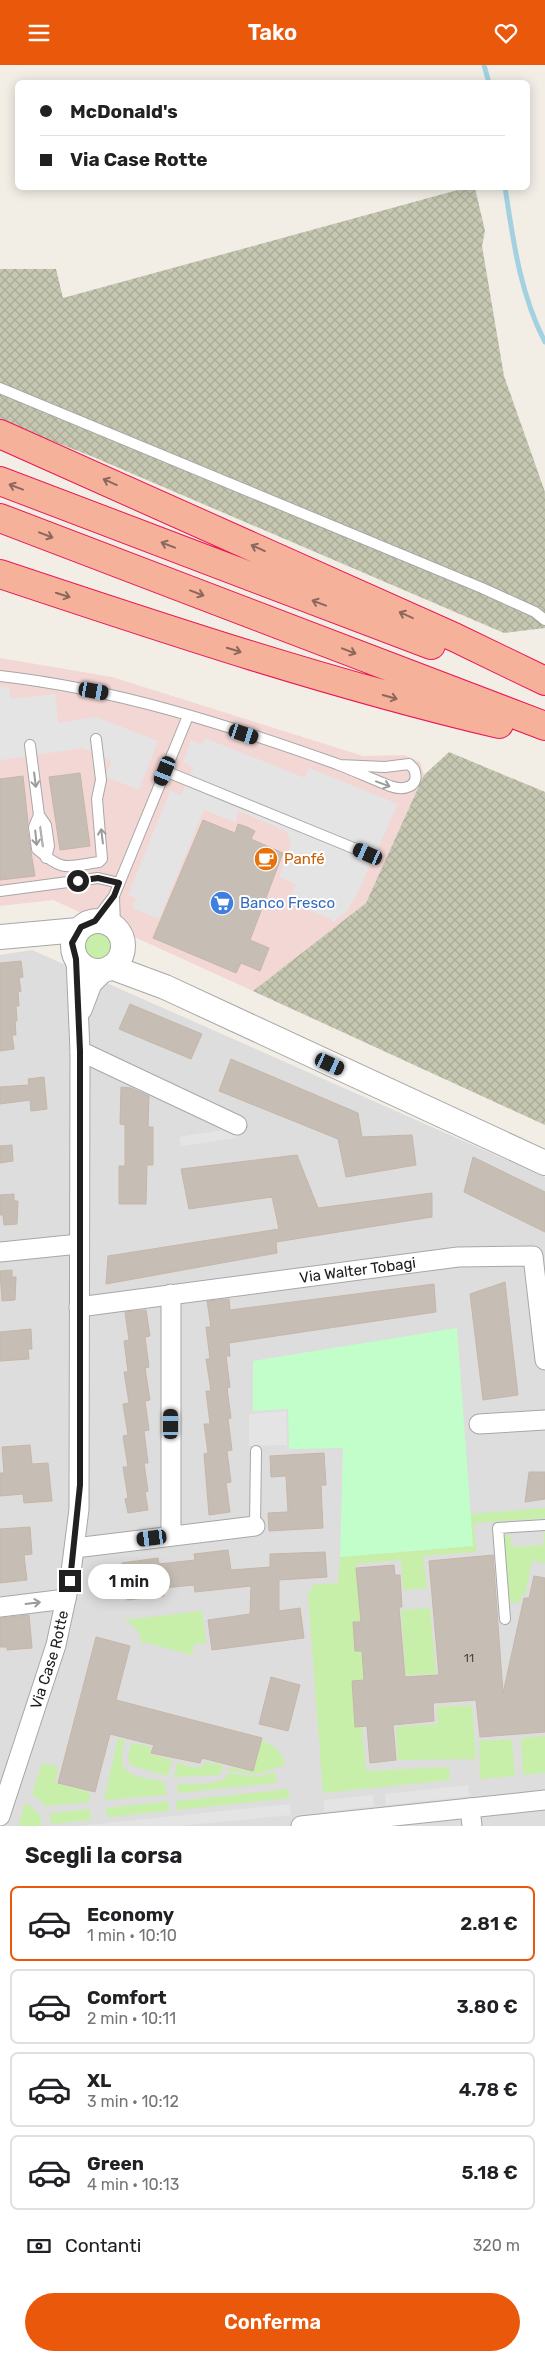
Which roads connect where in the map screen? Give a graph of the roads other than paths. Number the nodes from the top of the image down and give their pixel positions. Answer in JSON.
{"nodes":[{"id":1,"x":0,"y":387,"type":"edge"},
{"id":2,"x":0,"y":434,"type":"edge"},
{"id":3,"x":0,"y":481,"type":"edge"},
{"id":4,"x":0,"y":518,"type":"edge"},
{"id":5,"x":0,"y":574,"type":"edge"},
{"id":6,"x":545,"y":620,"type":"edge"},
{"id":7,"x":0,"y":676,"type":"edge"},
{"id":8,"x":545,"y":681,"type":"edge"},
{"id":9,"x":545,"y":688,"type":"edge"},
{"id":10,"x":188,"y":716,"type":"junction"},
{"id":11,"x":545,"y":726,"type":"edge"},
{"id":12,"x":545,"y":734,"type":"edge"},
{"id":13,"x":96,"y":739,"type":"dead end"},
{"id":14,"x":30,"y":745,"type":"dead end"},
{"id":15,"x":338,"y":765,"type":"junction"},
{"id":16,"x":165,"y":771,"type":"junction"},
{"id":17,"x":368,"y":854,"type":"dead end"},
{"id":18,"x":119,"y":883,"type":"junction"},
{"id":19,"x":0,"y":891,"type":"edge"},
{"id":20,"x":114,"y":896,"type":"junction"},
{"id":21,"x":103,"y":931,"type":"junction"},
{"id":22,"x":11,"y":937,"type":"edge"},
{"id":23,"x":75,"y":958,"type":"junction"},
{"id":24,"x":109,"y":968,"type":"junction"},
{"id":25,"x":165,"y":987,"type":"junction"},
{"id":26,"x":79,"y":1019,"type":"junction"},
{"id":27,"x":80,"y":1051,"type":"junction"},
{"id":28,"x":237,"y":1125,"type":"dead end"},
{"id":29,"x":545,"y":1163,"type":"edge"},
{"id":30,"x":80,"y":1243,"type":"junction"},
{"id":31,"x":0,"y":1251,"type":"edge"},
{"id":32,"x":171,"y":1294,"type":"junction"},
{"id":33,"x":79,"y":1307,"type":"junction"},
{"id":34,"x":545,"y":1360,"type":"edge"},
{"id":35,"x":545,"y":1420,"type":"edge"},
{"id":36,"x":478,"y":1424,"type":"dead end"},
{"id":37,"x":256,"y":1451,"type":"dead end"},
{"id":38,"x":545,"y":1525,"type":"edge"},
{"id":39,"x":255,"y":1526,"type":"joint"},
{"id":40,"x":171,"y":1535,"type":"junction"},
{"id":41,"x":75,"y":1548,"type":"junction"},
{"id":42,"x":66,"y":1599,"type":"junction"},
{"id":43,"x":0,"y":1607,"type":"edge"},
{"id":44,"x":505,"y":1619,"type":"dead end"},
{"id":45,"x":8,"y":1769,"type":"edge"},
{"id":46,"x":545,"y":1800,"type":"edge"},
{"id":47,"x":0,"y":1816,"type":"edge"},
{"id":48,"x":471,"y":1817,"type":"edge"},
{"id":49,"x":324,"y":1825,"type":"edge"},
{"id":50,"x":301,"y":1826,"type":"edge"}],
"edges":[{"from":1,"to":6,"type":"lane"},
{"from":8,"to":2,"type":"highway","one_way":true},
{"from":9,"to":3,"type":"highway","one_way":true},
{"from":4,"to":11,"type":"highway","one_way":true},
{"from":5,"to":12,"type":"highway","one_way":true},
{"from":7,"to":10,"type":"lane"},
{"from":10,"to":15,"type":"lane"},
{"from":10,"to":16,"type":"lane"},
{"from":14,"to":13,"type":"lane","one_way":true},
{"from":15,"to":15,"type":"lane","one_way":true},
{"from":16,"to":17,"type":"lane"},
{"from":16,"to":18,"type":"lane"},
{"from":18,"to":19,"type":"lane"},
{"from":18,"to":20,"type":"lane"},
{"from":20,"to":21,"type":"lane"},
{"from":20,"to":21,"type":"lane"},
{"from":21,"to":22,"type":"street"},
{"from":21,"to":23,"type":"street"},
{"from":21,"to":24,"type":"street"},
{"from":21,"to":25,"type":"street"},
{"from":22,"to":23,"type":"street"},
{"from":23,"to":24,"type":"street"},
{"from":23,"to":26,"type":"street","name":"Via Case Rotte"},
{"from":24,"to":25,"type":"street"},
{"from":24,"to":26,"type":"street","name":"Via Case Rotte"},
{"from":25,"to":29,"type":"street"},
{"from":26,"to":27,"type":"street","name":"Via Case Rotte"},
{"from":27,"to":28,"type":"street"},
{"from":27,"to":30,"type":"street","name":"Via Case Rotte"},
{"from":30,"to":31,"type":"street"},
{"from":30,"to":33,"type":"street","name":"Via Case Rotte"},
{"from":32,"to":33,"type":"street","name":"Via Walter Tobagi"},
{"from":32,"to":34,"type":"street","name":"Via Walter Tobagi"},
{"from":32,"to":40,"type":"street"},
{"from":33,"to":41,"type":"street","name":"Via Case Rotte"},
{"from":35,"to":36,"type":"street"},
{"from":37,"to":39,"type":"lane"},
{"from":38,"to":44,"type":"lane"},
{"from":39,"to":40,"type":"street"},
{"from":40,"to":41,"type":"street"},
{"from":41,"to":42,"type":"street","name":"Via Case Rotte"},
{"from":43,"to":42,"type":"street","one_way":true},
{"from":42,"to":45,"type":"street","name":"Via Case Rotte"},
{"from":45,"to":47,"type":"street","name":"Via Case Rotte"},
{"from":46,"to":48,"type":"street"},
{"from":48,"to":49,"type":"street"},
{"from":49,"to":50,"type":"street"}]}
